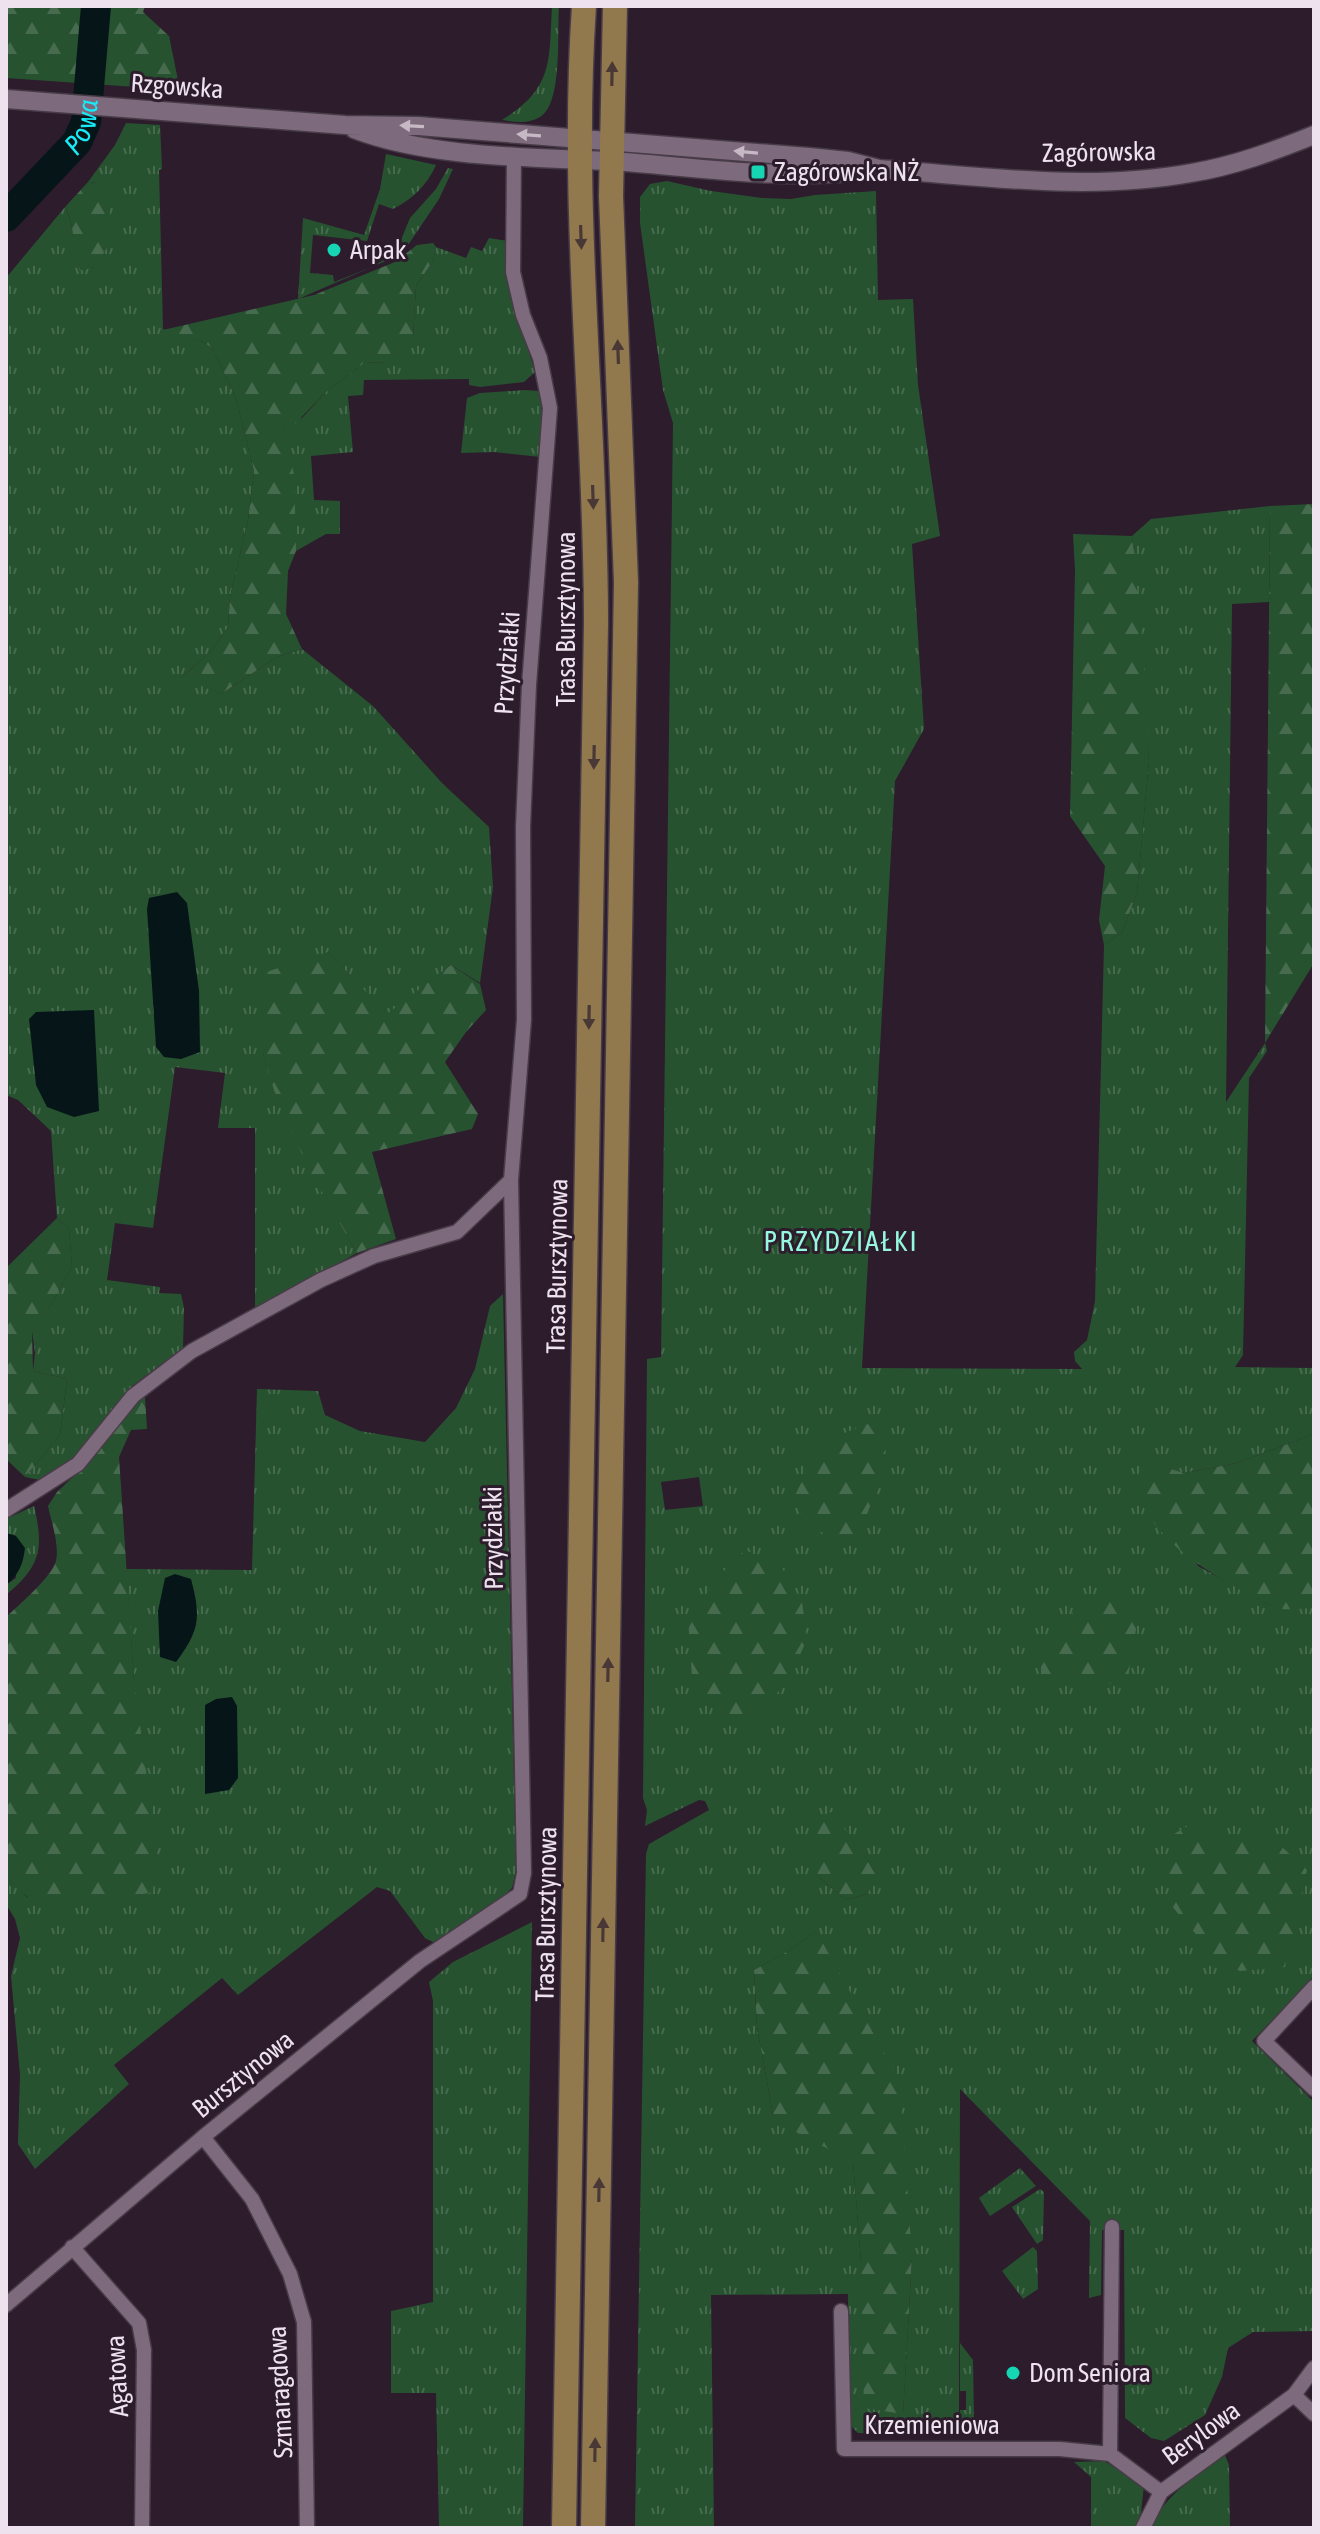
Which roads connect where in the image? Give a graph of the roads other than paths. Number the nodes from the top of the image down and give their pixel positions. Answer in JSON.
{"nodes":[{"id":1,"x":584,"y":6,"type":"edge"},
{"id":2,"x":615,"y":6,"type":"edge"},
{"id":3,"x":6,"y":99,"type":"edge"},
{"id":4,"x":345,"y":125,"type":"junction"},
{"id":5,"x":479,"y":131,"type":"joint"},
{"id":6,"x":1314,"y":135,"type":"edge"},
{"id":7,"x":580,"y":149,"type":"junction"},
{"id":8,"x":476,"y":152,"type":"joint"},
{"id":9,"x":611,"y":152,"type":"junction"},
{"id":10,"x":514,"y":155,"type":"junction"},
{"id":11,"x":511,"y":1180,"type":"junction"},
{"id":12,"x":6,"y":1510,"type":"edge"},
{"id":13,"x":520,"y":1894,"type":"joint"},
{"id":14,"x":1314,"y":1987,"type":"edge"},
{"id":15,"x":1314,"y":2089,"type":"edge"},
{"id":16,"x":203,"y":2137,"type":"junction"},
{"id":17,"x":1112,"y":2227,"type":"dead end"},
{"id":18,"x":72,"y":2247,"type":"junction"},
{"id":19,"x":6,"y":2305,"type":"edge"},
{"id":20,"x":841,"y":2311,"type":"dead end"},
{"id":21,"x":1314,"y":2368,"type":"edge"},
{"id":22,"x":1294,"y":2395,"type":"junction"},
{"id":23,"x":1314,"y":2414,"type":"edge"},
{"id":24,"x":1110,"y":2454,"type":"junction"},
{"id":25,"x":1161,"y":2492,"type":"junction"},
{"id":26,"x":142,"y":2528,"type":"edge"},
{"id":27,"x":307,"y":2528,"type":"edge"},
{"id":28,"x":564,"y":2528,"type":"edge"},
{"id":29,"x":593,"y":2528,"type":"edge"},
{"id":30,"x":1143,"y":2528,"type":"edge"}],
"edges":[{"from":1,"to":7,"type":"main road","name":"Trasa Bursztynowa"},
{"from":9,"to":2,"type":"main road","one_way":true},
{"from":3,"to":4,"type":"street","name":"Rzgowska"},
{"from":5,"to":4,"type":"street","name":"Rzgowska","one_way":true},
{"from":4,"to":8,"type":"street","name":"Rzgowska"},
{"from":7,"to":5,"type":"street","name":"Zagórowska","one_way":true},
{"from":6,"to":9,"type":"street","name":"Zagórowska"},
{"from":7,"to":9,"type":"street","name":"Zagórowska"},
{"from":7,"to":10,"type":"street","name":"Zagórowska"},
{"from":7,"to":28,"type":"main road","name":"Trasa Bursztynowa","one_way":true},
{"from":8,"to":10,"type":"street","name":"Zagórowska"},
{"from":29,"to":9,"type":"main road","one_way":true},
{"from":10,"to":11,"type":"street","name":"Przydziałki"},
{"from":11,"to":12,"type":"street"},
{"from":11,"to":13,"type":"street","name":"Przydziałki"},
{"from":13,"to":16,"type":"street","name":"Bursztynowa"},
{"from":14,"to":15,"type":"street"},
{"from":16,"to":18,"type":"street","name":"Bursztynowa"},
{"from":16,"to":27,"type":"street","name":"Szmaragdowa"},
{"from":17,"to":24,"type":"street"},
{"from":18,"to":19,"type":"street","name":"Bursztynowa"},
{"from":18,"to":26,"type":"street","name":"Agatowa"},
{"from":20,"to":24,"type":"street","name":"Krzemieniowa"},
{"from":21,"to":22,"type":"street","name":"Berylowa"},
{"from":22,"to":23,"type":"street"},
{"from":22,"to":25,"type":"street","name":"Berylowa"},
{"from":24,"to":25,"type":"street","name":"Berylowa"},
{"from":25,"to":30,"type":"street"}]}
